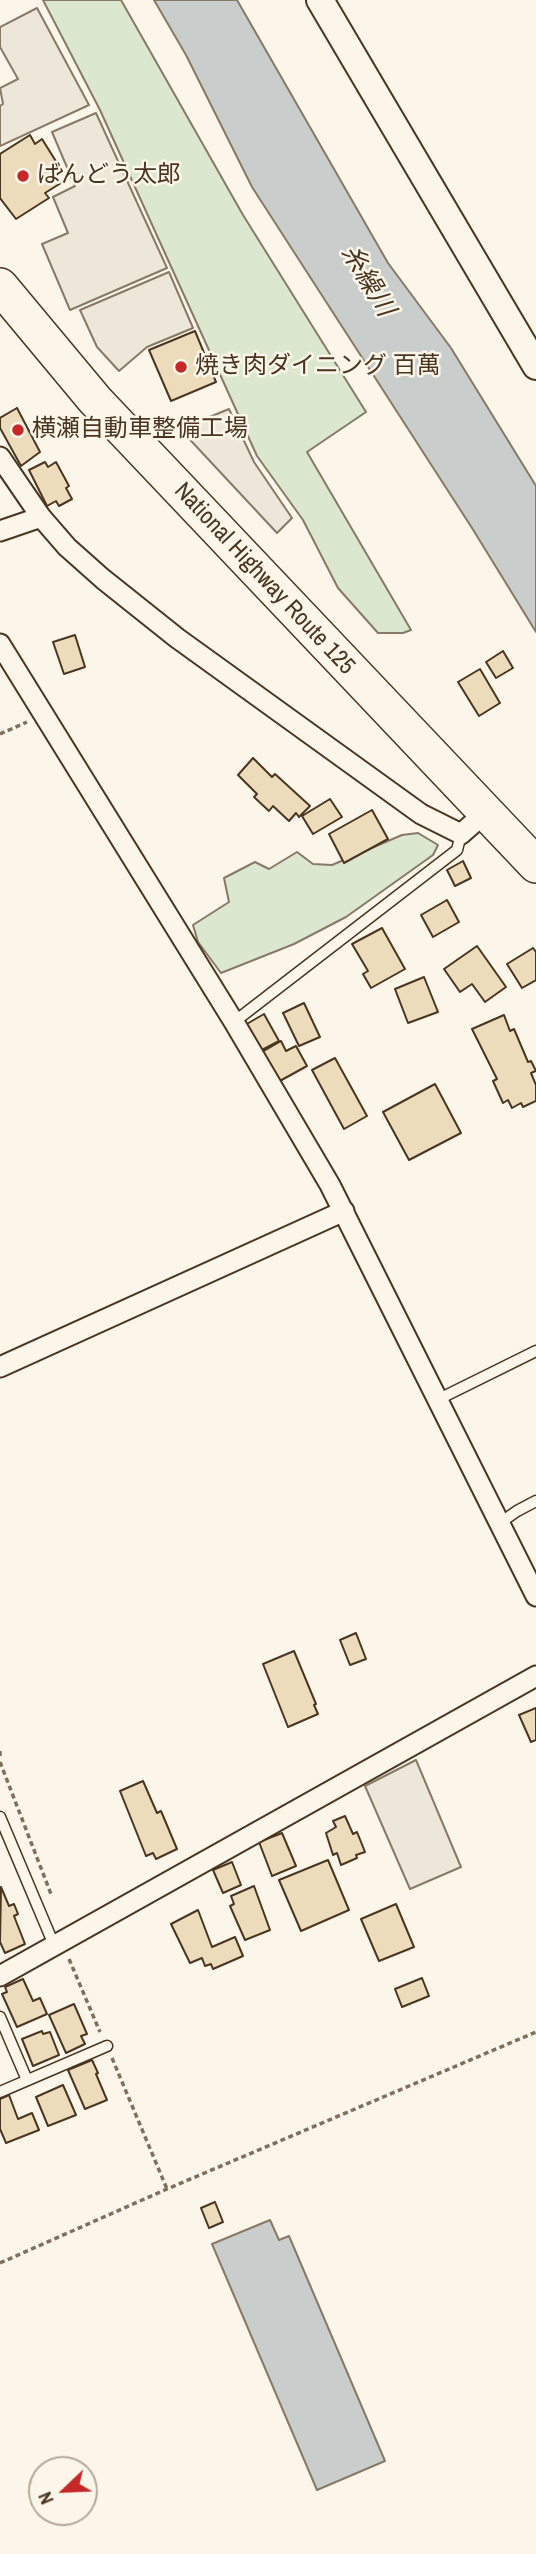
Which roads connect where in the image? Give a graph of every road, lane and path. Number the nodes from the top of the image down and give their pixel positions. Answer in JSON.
{"nodes":[{"id":1,"x":320,"y":0,"type":"edge"},
{"id":2,"x":0,"y":286,"type":"edge"},
{"id":3,"x":536,"y":366,"type":"edge"},
{"id":4,"x":0,"y":457,"type":"edge"},
{"id":5,"x":41,"y":517,"type":"junction"},
{"id":6,"x":0,"y":531,"type":"edge"},
{"id":7,"x":0,"y":644,"type":"edge"},
{"id":8,"x":43,"y":714,"type":"junction"},
{"id":9,"x":0,"y":734,"type":"edge"},
{"id":10,"x":473,"y":823,"type":"junction"},
{"id":11,"x":536,"y":865,"type":"edge"},
{"id":12,"x":234,"y":1022,"type":"junction"},
{"id":13,"x":344,"y":1211,"type":"junction"},
{"id":14,"x":536,"y":1351,"type":"edge"},
{"id":15,"x":0,"y":1367,"type":"edge"},
{"id":16,"x":439,"y":1399,"type":"junction"},
{"id":17,"x":536,"y":1501,"type":"edge"},
{"id":18,"x":500,"y":1523,"type":"junction"},
{"id":19,"x":536,"y":1596,"type":"edge"},
{"id":20,"x":536,"y":1676,"type":"edge"},
{"id":21,"x":0,"y":1751,"type":"edge"},
{"id":22,"x":0,"y":1761,"type":"edge"},
{"id":23,"x":0,"y":1817,"type":"edge"},
{"id":24,"x":53,"y":1899,"type":"dead end"},
{"id":25,"x":57,"y":1943,"type":"junction"},
{"id":26,"x":0,"y":1976,"type":"edge"},
{"id":27,"x":0,"y":2017,"type":"edge"},
{"id":28,"x":536,"y":2032,"type":"edge"},
{"id":29,"x":107,"y":2046,"type":"junction"},
{"id":30,"x":27,"y":2080,"type":"junction"},
{"id":31,"x":0,"y":2092,"type":"edge"},
{"id":32,"x":167,"y":2189,"type":"junction"},
{"id":33,"x":0,"y":2263,"type":"edge"}],
"edges":[{"from":1,"to":3,"type":"street"},
{"from":2,"to":10,"type":"highway","name":"National Highway Route 125"},
{"from":4,"to":5,"type":"street"},
{"from":5,"to":6,"type":"street"},
{"from":5,"to":10,"type":"street"},
{"from":7,"to":8,"type":"street"},
{"from":8,"to":9,"type":"path"},
{"from":8,"to":12,"type":"street"},
{"from":10,"to":11,"type":"highway","name":"National Highway Route 125"},
{"from":10,"to":12,"type":"lane"},
{"from":12,"to":13,"type":"street"},
{"from":13,"to":15,"type":"street"},
{"from":13,"to":16,"type":"street"},
{"from":14,"to":16,"type":"lane"},
{"from":16,"to":18,"type":"street"},
{"from":17,"to":18,"type":"lane"},
{"from":18,"to":19,"type":"street"},
{"from":20,"to":25,"type":"street"},
{"from":21,"to":22,"type":"path"},
{"from":22,"to":24,"type":"path"},
{"from":23,"to":25,"type":"lane"},
{"from":25,"to":26,"type":"street"},
{"from":25,"to":29,"type":"path"},
{"from":27,"to":30,"type":"lane"},
{"from":28,"to":32,"type":"path"},
{"from":29,"to":30,"type":"lane"},
{"from":29,"to":32,"type":"path"},
{"from":30,"to":31,"type":"lane"},
{"from":32,"to":33,"type":"path"}]}
